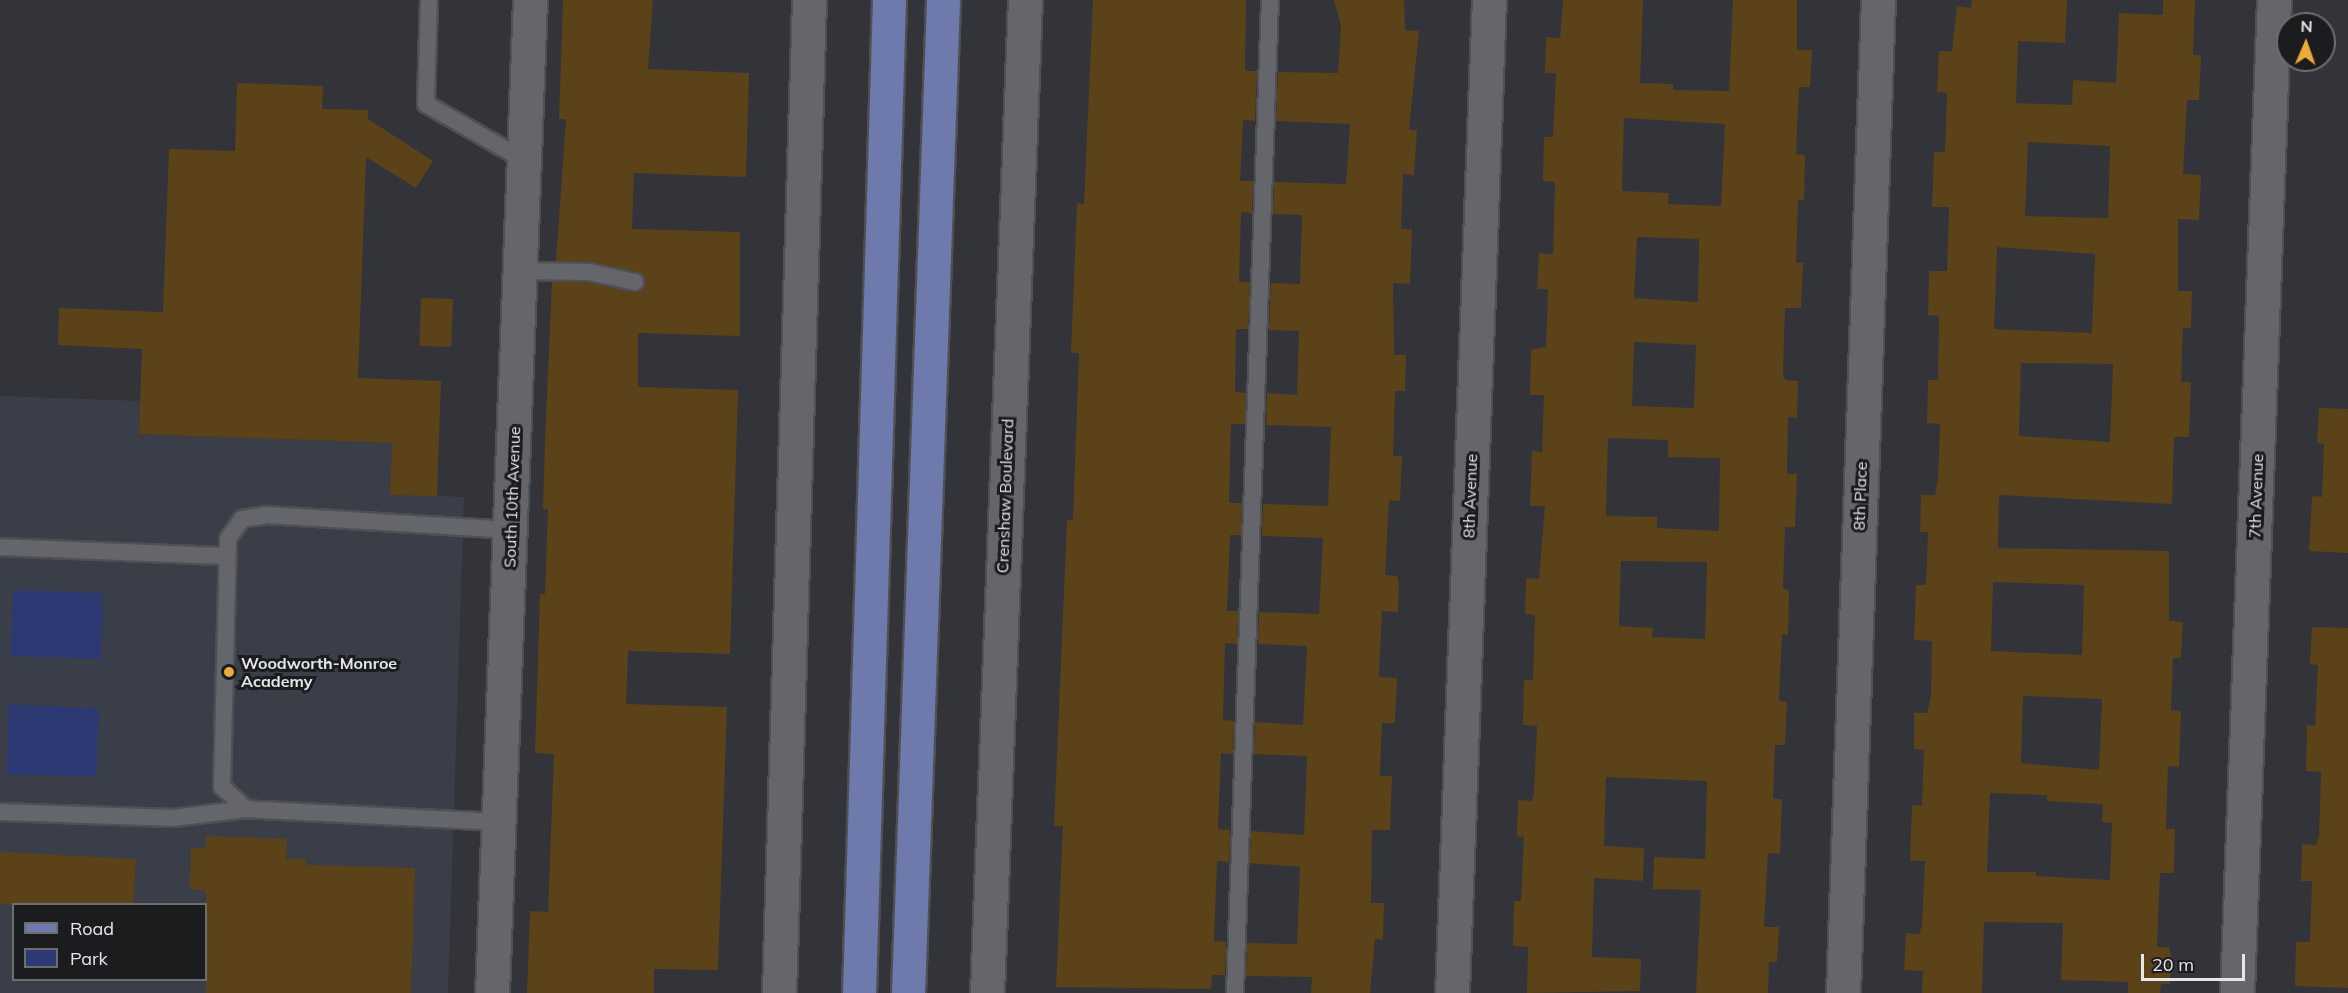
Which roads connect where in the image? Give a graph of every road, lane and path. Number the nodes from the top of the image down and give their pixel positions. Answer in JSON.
{"nodes":[{"id":1,"x":429,"y":0,"type":"edge"},
{"id":2,"x":530,"y":0,"type":"edge"},
{"id":3,"x":809,"y":0,"type":"edge"},
{"id":4,"x":889,"y":0,"type":"edge"},
{"id":5,"x":943,"y":0,"type":"edge"},
{"id":6,"x":1025,"y":0,"type":"edge"},
{"id":7,"x":1270,"y":0,"type":"edge"},
{"id":8,"x":1489,"y":0,"type":"edge"},
{"id":9,"x":1878,"y":0,"type":"edge"},
{"id":10,"x":2274,"y":0,"type":"edge"},
{"id":11,"x":524,"y":160,"type":"junction"},
{"id":12,"x":520,"y":271,"type":"junction"},
{"id":13,"x":635,"y":282,"type":"dead end"},
{"id":14,"x":511,"y":530,"type":"junction"},
{"id":15,"x":0,"y":547,"type":"edge"},
{"id":16,"x":227,"y":556,"type":"junction"},
{"id":17,"x":246,"y":809,"type":"junction"},
{"id":18,"x":0,"y":812,"type":"edge"},
{"id":19,"x":499,"y":822,"type":"junction"},
{"id":20,"x":492,"y":993,"type":"edge"},
{"id":21,"x":779,"y":993,"type":"edge"},
{"id":22,"x":859,"y":993,"type":"edge"},
{"id":23,"x":908,"y":993,"type":"edge"},
{"id":24,"x":987,"y":993,"type":"edge"},
{"id":25,"x":1235,"y":993,"type":"edge"},
{"id":26,"x":1452,"y":993,"type":"edge"},
{"id":27,"x":1843,"y":993,"type":"edge"},
{"id":28,"x":2237,"y":993,"type":"edge"}],
"edges":[{"from":1,"to":11,"type":"lane"},
{"from":2,"to":11,"type":"street","name":"South 10th Avenue"},
{"from":3,"to":21,"type":"street"},
{"from":4,"to":22,"type":"main road"},
{"from":5,"to":23,"type":"main road"},
{"from":6,"to":24,"type":"street","name":"Crenshaw Boulevard"},
{"from":7,"to":25,"type":"lane"},
{"from":8,"to":26,"type":"street","name":"8th Avenue"},
{"from":9,"to":27,"type":"street","name":"8th Place"},
{"from":10,"to":28,"type":"street","name":"7th Avenue"},
{"from":11,"to":12,"type":"street","name":"South 10th Avenue"},
{"from":12,"to":13,"type":"lane"},
{"from":12,"to":14,"type":"street","name":"South 10th Avenue"},
{"from":14,"to":16,"type":"lane"},
{"from":14,"to":19,"type":"street","name":"South 10th Avenue"},
{"from":15,"to":16,"type":"lane"},
{"from":16,"to":17,"type":"lane"},
{"from":17,"to":18,"type":"lane"},
{"from":17,"to":19,"type":"lane"},
{"from":19,"to":20,"type":"street","name":"South 10th Avenue"}]}
